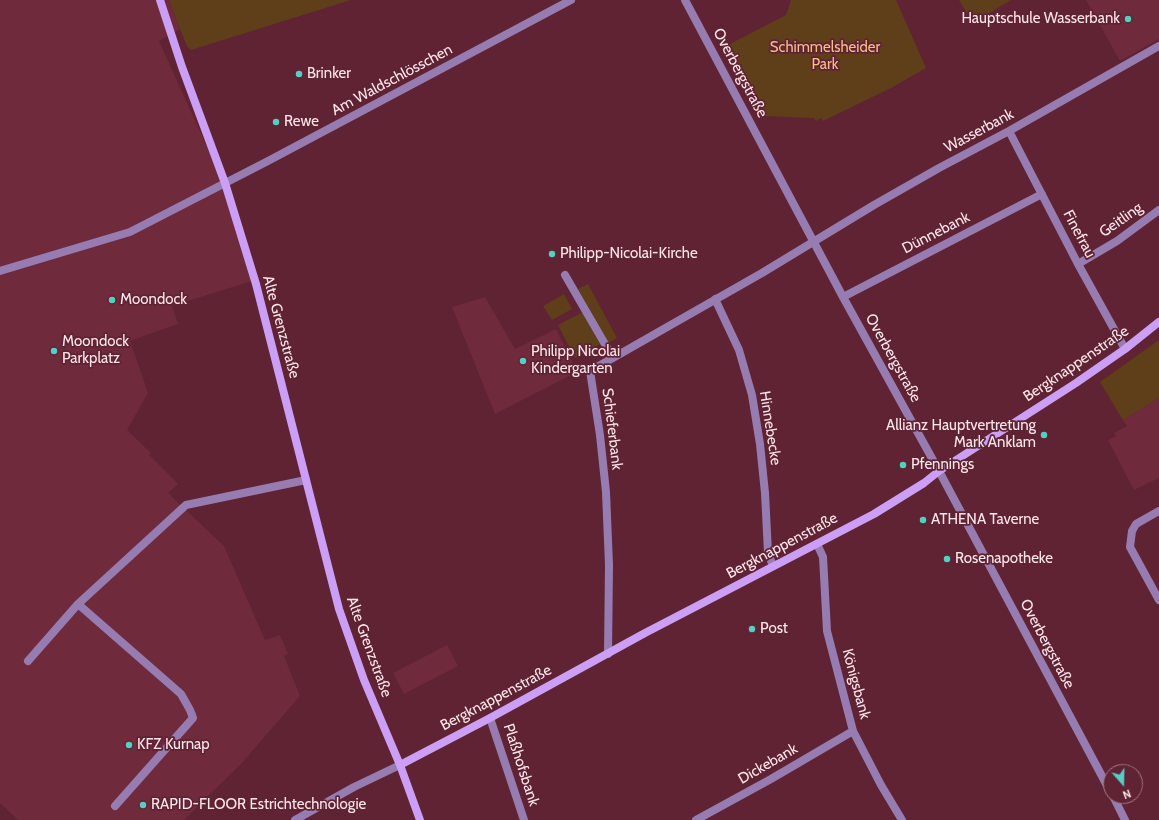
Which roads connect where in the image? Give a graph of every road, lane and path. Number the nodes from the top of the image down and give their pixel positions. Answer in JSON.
{"nodes":[{"id":1,"x":160,"y":0,"type":"edge"},
{"id":2,"x":571,"y":0,"type":"edge"},
{"id":3,"x":685,"y":0,"type":"edge"},
{"id":4,"x":1159,"y":46,"type":"edge"},
{"id":5,"x":1009,"y":131,"type":"junction"},
{"id":6,"x":225,"y":183,"type":"junction"},
{"id":7,"x":1042,"y":194,"type":"junction"},
{"id":8,"x":1159,"y":210,"type":"edge"},
{"id":9,"x":814,"y":241,"type":"junction"},
{"id":10,"x":1078,"y":264,"type":"junction"},
{"id":11,"x":0,"y":271,"type":"edge"},
{"id":12,"x":566,"y":275,"type":"dead end"},
{"id":13,"x":843,"y":297,"type":"junction"},
{"id":14,"x":714,"y":299,"type":"junction"},
{"id":15,"x":1158,"y":324,"type":"edge"},
{"id":16,"x":1125,"y":349,"type":"junction"},
{"id":17,"x":613,"y":358,"type":"junction"},
{"id":18,"x":939,"y":472,"type":"junction"},
{"id":19,"x":306,"y":480,"type":"junction"},
{"id":20,"x":1159,"y":511,"type":"edge"},
{"id":21,"x":817,"y":544,"type":"junction"},
{"id":22,"x":773,"y":566,"type":"junction"},
{"id":23,"x":1159,"y":600,"type":"edge"},
{"id":24,"x":78,"y":604,"type":"junction"},
{"id":25,"x":608,"y":654,"type":"junction"},
{"id":26,"x":28,"y":661,"type":"dead end"},
{"id":27,"x":490,"y":718,"type":"junction"},
{"id":28,"x":853,"y":731,"type":"junction"},
{"id":29,"x":400,"y":765,"type":"junction"},
{"id":30,"x":1103,"y":778,"type":"edge"},
{"id":31,"x":1116,"y":804,"type":"edge"},
{"id":32,"x":115,"y":806,"type":"dead end"},
{"id":33,"x":295,"y":820,"type":"edge"},
{"id":34,"x":420,"y":820,"type":"edge"},
{"id":35,"x":524,"y":820,"type":"edge"},
{"id":36,"x":696,"y":820,"type":"edge"},
{"id":37,"x":902,"y":820,"type":"edge"},
{"id":38,"x":1125,"y":820,"type":"edge"}],
"edges":[{"from":1,"to":6,"type":"street","name":"Alte Grenzstraße"},
{"from":2,"to":6,"type":"street","name":"Am Waldschlösschen"},
{"from":3,"to":9,"type":"street","name":"Overbergstraße"},
{"from":4,"to":5,"type":"street","name":"Wasserbank"},
{"from":5,"to":7,"type":"street","name":"Finefrau"},
{"from":5,"to":9,"type":"street","name":"Wasserbank"},
{"from":6,"to":11,"type":"street"},
{"from":6,"to":19,"type":"street","name":"Alte Grenzstraße"},
{"from":7,"to":10,"type":"street","name":"Finefrau"},
{"from":7,"to":13,"type":"street","name":"Dünnebank"},
{"from":8,"to":10,"type":"street","name":"Geitling"},
{"from":9,"to":13,"type":"street","name":"Overbergstraße"},
{"from":9,"to":14,"type":"street","name":"Schieferbank"},
{"from":10,"to":16,"type":"street","name":"Finefrau"},
{"from":12,"to":17,"type":"street"},
{"from":13,"to":18,"type":"street","name":"Overbergstraße"},
{"from":14,"to":17,"type":"street","name":"Schieferbank"},
{"from":14,"to":22,"type":"street","name":"Hinnebecke"},
{"from":15,"to":16,"type":"street","name":"Bergknappenstraße"},
{"from":16,"to":18,"type":"street","name":"Bergknappenstraße"},
{"from":17,"to":25,"type":"street","name":"Schieferbank"},
{"from":18,"to":21,"type":"street","name":"Bergknappenstraße"},
{"from":18,"to":30,"type":"street","name":"Overbergstraße"},
{"from":19,"to":24,"type":"street"},
{"from":19,"to":29,"type":"street","name":"Alte Grenzstraße"},
{"from":20,"to":23,"type":"street"},
{"from":21,"to":22,"type":"street","name":"Bergknappenstraße"},
{"from":21,"to":28,"type":"street","name":"Königsbank"},
{"from":22,"to":25,"type":"street","name":"Bergknappenstraße"},
{"from":24,"to":26,"type":"street"},
{"from":24,"to":32,"type":"street"},
{"from":25,"to":27,"type":"street","name":"Bergknappenstraße"},
{"from":27,"to":29,"type":"street","name":"Bergknappenstraße"},
{"from":27,"to":35,"type":"street","name":"Plaßhofsbank"},
{"from":28,"to":36,"type":"street","name":"Dickebank"},
{"from":28,"to":37,"type":"street","name":"Königsbank"},
{"from":29,"to":33,"type":"street"},
{"from":29,"to":34,"type":"street","name":"Alte Grenzstraße"},
{"from":31,"to":38,"type":"street"}]}
